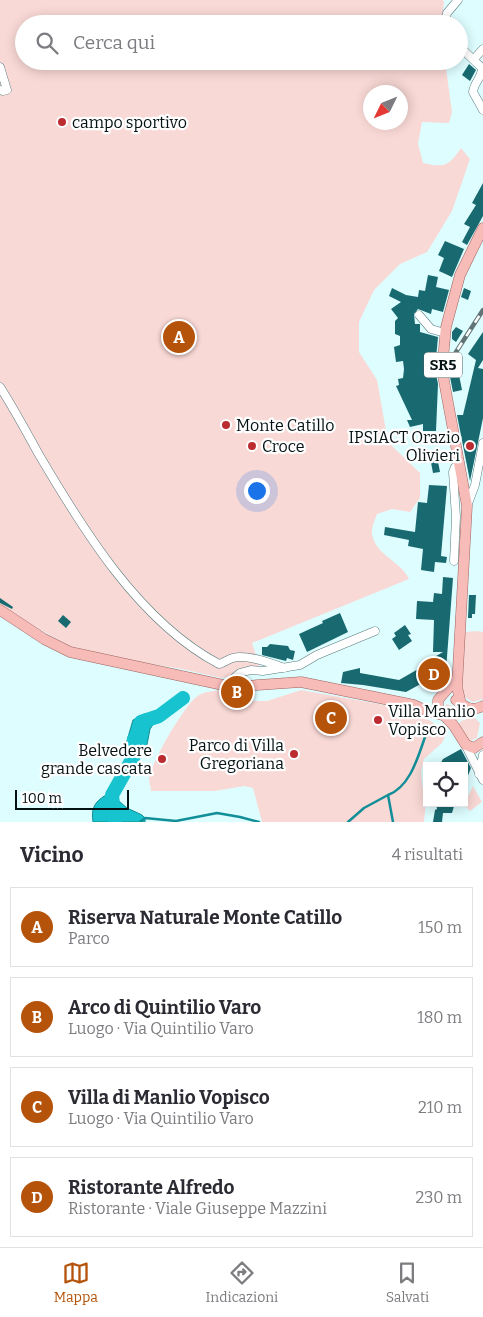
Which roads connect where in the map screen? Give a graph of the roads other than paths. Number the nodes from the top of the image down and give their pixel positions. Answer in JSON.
{"nodes":[{"id":1,"x":458,"y":0,"type":"edge"},
{"id":2,"x":446,"y":15,"type":"edge"},
{"id":3,"x":483,"y":49,"type":"edge"},
{"id":4,"x":468,"y":54,"type":"edge"},
{"id":5,"x":474,"y":59,"type":"junction"},
{"id":6,"x":0,"y":67,"type":"edge"},
{"id":7,"x":0,"y":90,"type":"edge"},
{"id":8,"x":483,"y":110,"type":"edge"},
{"id":9,"x":483,"y":228,"type":"edge"},
{"id":10,"x":419,"y":315,"type":"dead end"},
{"id":11,"x":445,"y":333,"type":"junction"},
{"id":12,"x":0,"y":387,"type":"edge"},
{"id":13,"x":483,"y":443,"type":"edge"},
{"id":14,"x":460,"y":464,"type":"junction"},
{"id":15,"x":467,"y":506,"type":"junction"},
{"id":16,"x":454,"y":561,"type":"dead end"},
{"id":17,"x":0,"y":610,"type":"edge"},
{"id":18,"x":375,"y":630,"type":"dead end"},
{"id":19,"x":284,"y":668,"type":"junction"},
{"id":20,"x":458,"y":677,"type":"junction"},
{"id":21,"x":231,"y":686,"type":"junction"},
{"id":22,"x":439,"y":699,"type":"junction"},
{"id":23,"x":460,"y":704,"type":"junction"},
{"id":24,"x":414,"y":705,"type":"junction"},
{"id":25,"x":481,"y":711,"type":"edge"},
{"id":26,"x":442,"y":715,"type":"junction"},
{"id":27,"x":464,"y":742,"type":"junction"},
{"id":28,"x":483,"y":742,"type":"edge"},
{"id":29,"x":483,"y":756,"type":"edge"},
{"id":30,"x":481,"y":777,"type":"edge"}],
"edges":[{"from":1,"to":2,"type":"street"},
{"from":3,"to":5,"type":"street"},
{"from":4,"to":5,"type":"street"},
{"from":5,"to":8,"type":"street"},
{"from":6,"to":7,"type":"street"},
{"from":9,"to":11,"type":"main road","number":"SR5"},
{"from":10,"to":11,"type":"street"},
{"from":11,"to":14,"type":"main road","number":"SR5"},
{"from":12,"to":19,"type":"street"},
{"from":13,"to":15,"type":"street"},
{"from":14,"to":15,"type":"main road","number":"SR5"},
{"from":14,"to":16,"type":"street"},
{"from":15,"to":20,"type":"main road"},
{"from":17,"to":21,"type":"main road"},
{"from":18,"to":19,"type":"street"},
{"from":19,"to":21,"type":"street"},
{"from":20,"to":22,"type":"main road"},
{"from":20,"to":23,"type":"main road"},
{"from":21,"to":24,"type":"main road"},
{"from":22,"to":23,"type":"main road"},
{"from":22,"to":24,"type":"main road"},
{"from":22,"to":26,"type":"main road"},
{"from":23,"to":25,"type":"main road"},
{"from":24,"to":26,"type":"main road"},
{"from":26,"to":27,"type":"main road"},
{"from":27,"to":28,"type":"main road"},
{"from":27,"to":30,"type":"street"},
{"from":29,"to":30,"type":"street"}]}
